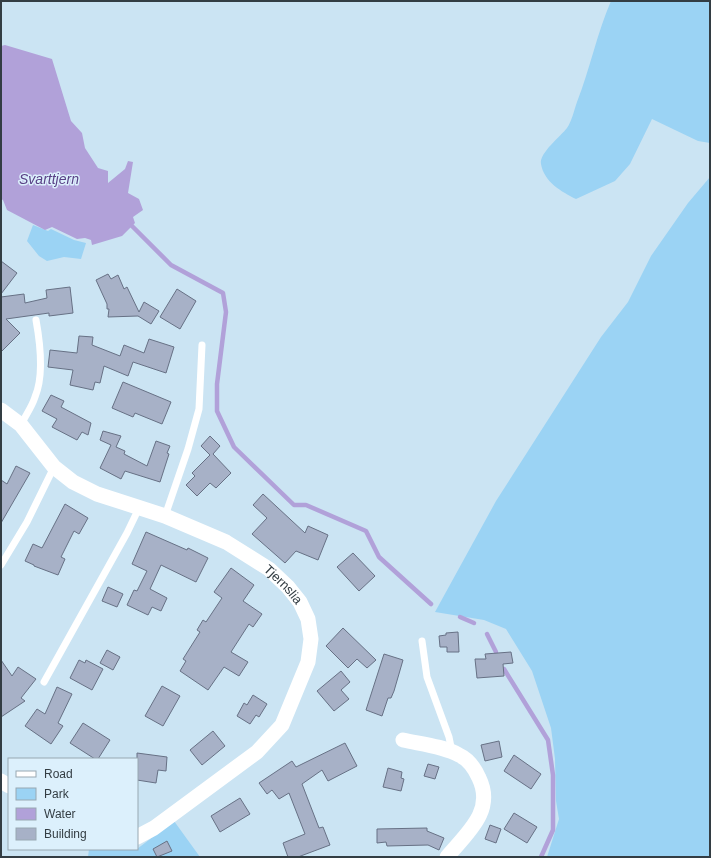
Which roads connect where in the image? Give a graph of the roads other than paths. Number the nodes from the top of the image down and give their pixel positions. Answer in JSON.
{"nodes":[{"id":1,"x":36,"y":320,"type":"dead end"},
{"id":2,"x":202,"y":345,"type":"dead end"},
{"id":3,"x":1,"y":410,"type":"edge"},
{"id":4,"x":20,"y":425,"type":"junction"},
{"id":5,"x":54,"y":467,"type":"junction"},
{"id":6,"x":139,"y":508,"type":"junction"},
{"id":7,"x":165,"y":516,"type":"junction"},
{"id":8,"x":1,"y":565,"type":"edge"},
{"id":9,"x":422,"y":641,"type":"dead end"},
{"id":10,"x":44,"y":682,"type":"dead end"},
{"id":11,"x":403,"y":740,"type":"dead end"},
{"id":12,"x":452,"y":752,"type":"junction"},
{"id":13,"x":138,"y":836,"type":"edge"},
{"id":14,"x":447,"y":857,"type":"edge"}],
"edges":[{"from":1,"to":4,"type":"lane"},
{"from":2,"to":7,"type":"lane"},
{"from":3,"to":4,"type":"street","name":"Tjernslia"},
{"from":4,"to":5,"type":"street","name":"Tjernslia"},
{"from":5,"to":6,"type":"street","name":"Tjernslia"},
{"from":5,"to":8,"type":"lane"},
{"from":6,"to":7,"type":"street","name":"Tjernslia"},
{"from":6,"to":10,"type":"lane"},
{"from":7,"to":13,"type":"street","name":"Tjernslia"},
{"from":9,"to":12,"type":"lane"},
{"from":11,"to":12,"type":"street"},
{"from":12,"to":14,"type":"street"}]}
